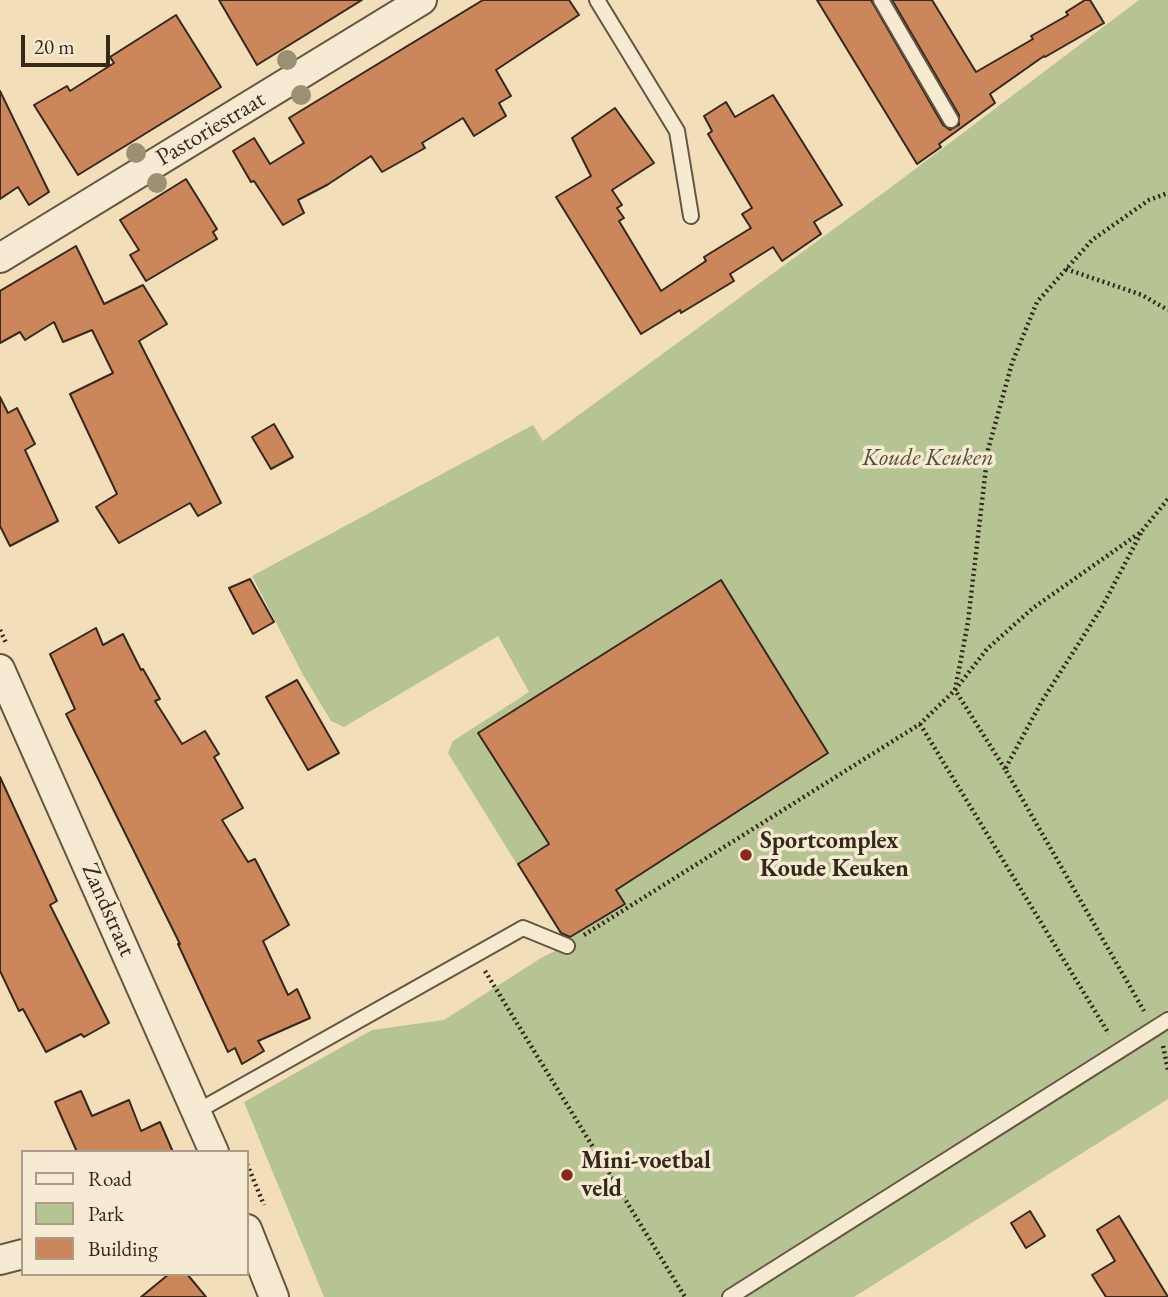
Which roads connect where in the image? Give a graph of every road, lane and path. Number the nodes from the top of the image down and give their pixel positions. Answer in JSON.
{"nodes":[{"id":1,"x":422,"y":0,"type":"edge"},
{"id":2,"x":597,"y":0,"type":"edge"},
{"id":3,"x":881,"y":0,"type":"edge"},
{"id":4,"x":951,"y":120,"type":"dead end"},
{"id":5,"x":1168,"y":193,"type":"edge"},
{"id":6,"x":691,"y":216,"type":"dead end"},
{"id":7,"x":0,"y":258,"type":"edge"},
{"id":8,"x":1066,"y":269,"type":"junction"},
{"id":9,"x":1168,"y":310,"type":"edge"},
{"id":10,"x":1168,"y":499,"type":"edge"},
{"id":11,"x":1141,"y":533,"type":"junction"},
{"id":12,"x":0,"y":669,"type":"edge"},
{"id":13,"x":955,"y":690,"type":"junction"},
{"id":14,"x":920,"y":724,"type":"junction"},
{"id":15,"x":1005,"y":769,"type":"junction"},
{"id":16,"x":567,"y":946,"type":"joint"},
{"id":17,"x":476,"y":955,"type":"junction"},
{"id":18,"x":1168,"y":1020,"type":"edge"},
{"id":19,"x":1154,"y":1029,"type":"junction"},
{"id":20,"x":1118,"y":1050,"type":"junction"},
{"id":21,"x":196,"y":1112,"type":"junction"},
{"id":22,"x":213,"y":1150,"type":"edge"},
{"id":23,"x":252,"y":1175,"type":"dead end"},
{"id":24,"x":248,"y":1181,"type":"edge"},
{"id":25,"x":248,"y":1232,"type":"edge"},
{"id":26,"x":21,"y":1254,"type":"edge"},
{"id":27,"x":0,"y":1259,"type":"edge"},
{"id":28,"x":274,"y":1297,"type":"edge"},
{"id":29,"x":685,"y":1297,"type":"edge"},
{"id":30,"x":730,"y":1297,"type":"edge"}],
"edges":[{"from":1,"to":7,"type":"street","name":"Pastoriestraat"},
{"from":2,"to":6,"type":"lane"},
{"from":3,"to":4,"type":"lane"},
{"from":5,"to":8,"type":"path"},
{"from":8,"to":9,"type":"path"},
{"from":8,"to":13,"type":"path"},
{"from":10,"to":11,"type":"path"},
{"from":11,"to":13,"type":"path"},
{"from":11,"to":15,"type":"path"},
{"from":12,"to":21,"type":"street","name":"Zandstraat"},
{"from":13,"to":14,"type":"path"},
{"from":13,"to":15,"type":"path"},
{"from":14,"to":16,"type":"path"},
{"from":14,"to":20,"type":"path"},
{"from":15,"to":19,"type":"path"},
{"from":16,"to":17,"type":"lane"},
{"from":17,"to":21,"type":"lane"},
{"from":17,"to":29,"type":"path"},
{"from":18,"to":19,"type":"lane"},
{"from":19,"to":20,"type":"lane"},
{"from":20,"to":30,"type":"lane"},
{"from":21,"to":22,"type":"street","name":"Zandstraat"},
{"from":23,"to":24,"type":"path"},
{"from":25,"to":28,"type":"street"},
{"from":26,"to":27,"type":"street"}]}
